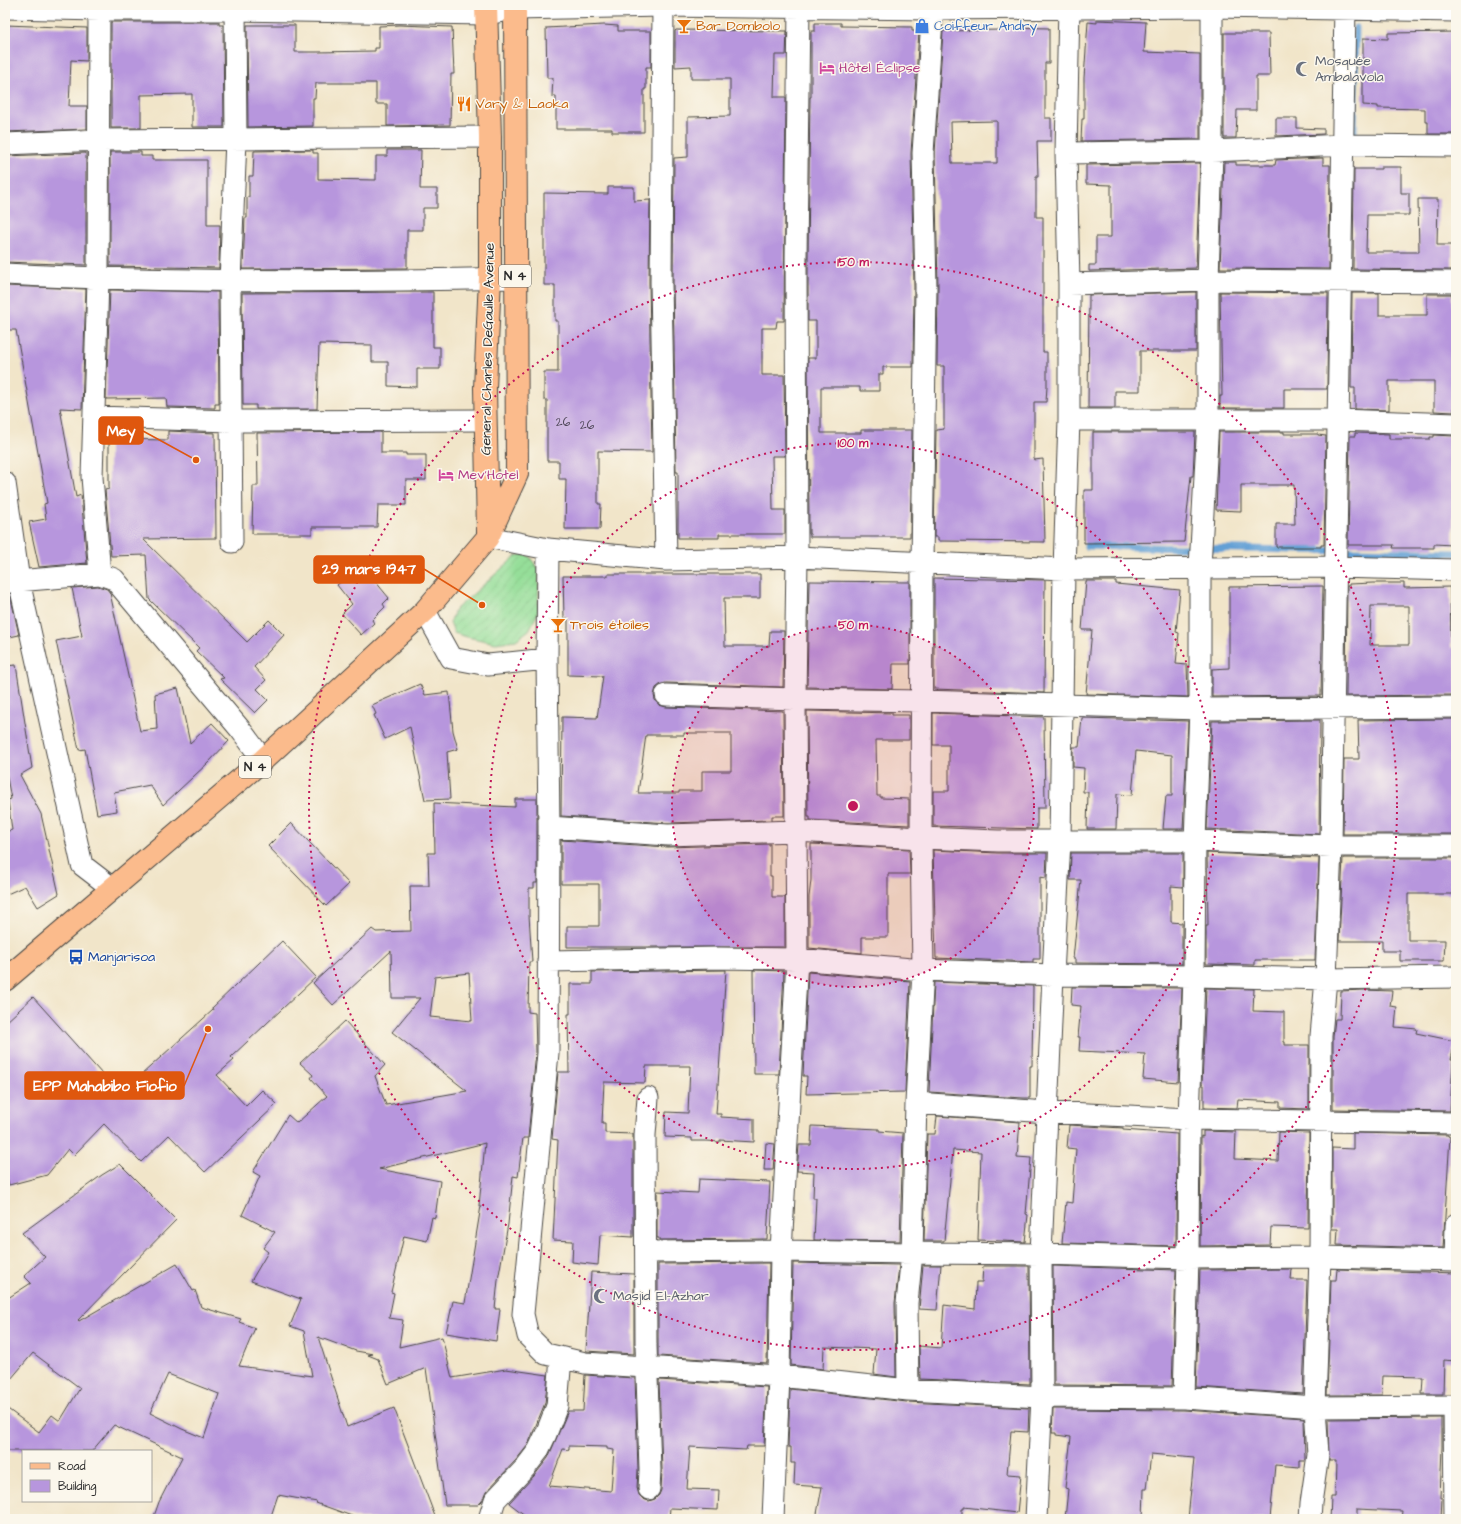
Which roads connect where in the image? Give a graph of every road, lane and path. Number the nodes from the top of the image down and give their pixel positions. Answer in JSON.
{"nodes":[{"id":1,"x":663,"y":5,"type":"edge"},
{"id":2,"x":799,"y":6,"type":"edge"},
{"id":3,"x":1069,"y":6,"type":"edge"},
{"id":4,"x":1212,"y":6,"type":"edge"},
{"id":5,"x":235,"y":7,"type":"edge"},
{"id":6,"x":515,"y":7,"type":"edge"},
{"id":7,"x":933,"y":7,"type":"edge"},
{"id":8,"x":1345,"y":7,"type":"edge"},
{"id":9,"x":5,"y":8,"type":"edge"},
{"id":10,"x":100,"y":8,"type":"edge"},
{"id":11,"x":486,"y":10,"type":"edge"},
{"id":12,"x":1456,"y":11,"type":"edge"},
{"id":13,"x":490,"y":137,"type":"junction"},
{"id":14,"x":100,"y":140,"type":"junction"},
{"id":15,"x":236,"y":140,"type":"junction"},
{"id":16,"x":5,"y":144,"type":"edge"},
{"id":17,"x":1343,"y":145,"type":"junction"},
{"id":18,"x":1456,"y":146,"type":"edge"},
{"id":19,"x":1212,"y":151,"type":"junction"},
{"id":20,"x":1066,"y":153,"type":"junction"},
{"id":21,"x":5,"y":274,"type":"edge"},
{"id":22,"x":490,"y":278,"type":"junction"},
{"id":23,"x":515,"y":278,"type":"junction"},
{"id":24,"x":98,"y":279,"type":"junction"},
{"id":25,"x":1208,"y":280,"type":"junction"},
{"id":26,"x":230,"y":281,"type":"junction"},
{"id":27,"x":1341,"y":281,"type":"junction"},
{"id":28,"x":1456,"y":282,"type":"edge"},
{"id":29,"x":1069,"y":284,"type":"junction"},
{"id":30,"x":95,"y":417,"type":"junction"},
{"id":31,"x":485,"y":420,"type":"junction"},
{"id":32,"x":1069,"y":420,"type":"junction"},
{"id":33,"x":1339,"y":420,"type":"junction"},
{"id":34,"x":232,"y":421,"type":"junction"},
{"id":35,"x":1208,"y":421,"type":"junction"},
{"id":36,"x":1456,"y":424,"type":"edge"},
{"id":37,"x":5,"y":483,"type":"edge"},
{"id":38,"x":488,"y":537,"type":"junction"},
{"id":39,"x":232,"y":542,"type":"dead end"},
{"id":40,"x":548,"y":549,"type":"junction"},
{"id":41,"x":797,"y":557,"type":"junction"},
{"id":42,"x":666,"y":560,"type":"junction"},
{"id":43,"x":922,"y":562,"type":"junction"},
{"id":44,"x":1200,"y":567,"type":"junction"},
{"id":45,"x":1336,"y":567,"type":"junction"},
{"id":46,"x":1064,"y":569,"type":"junction"},
{"id":47,"x":1456,"y":570,"type":"edge"},
{"id":48,"x":100,"y":574,"type":"junction"},
{"id":49,"x":12,"y":582,"type":"edge"},
{"id":50,"x":425,"y":611,"type":"junction"},
{"id":51,"x":547,"y":660,"type":"junction"},
{"id":52,"x":666,"y":695,"type":"dead end"},
{"id":53,"x":795,"y":700,"type":"junction"},
{"id":54,"x":921,"y":701,"type":"junction"},
{"id":55,"x":1063,"y":704,"type":"junction"},
{"id":56,"x":1334,"y":707,"type":"junction"},
{"id":57,"x":1456,"y":707,"type":"edge"},
{"id":58,"x":1200,"y":709,"type":"junction"},
{"id":59,"x":263,"y":760,"type":"junction"},
{"id":60,"x":549,"y":827,"type":"junction"},
{"id":61,"x":795,"y":831,"type":"junction"},
{"id":62,"x":921,"y":838,"type":"junction"},
{"id":63,"x":1060,"y":841,"type":"junction"},
{"id":64,"x":1195,"y":841,"type":"junction"},
{"id":65,"x":1331,"y":846,"type":"junction"},
{"id":66,"x":1456,"y":846,"type":"edge"},
{"id":67,"x":112,"y":888,"type":"junction"},
{"id":68,"x":797,"y":959,"type":"junction"},
{"id":69,"x":548,"y":961,"type":"junction"},
{"id":70,"x":923,"y":970,"type":"junction"},
{"id":71,"x":1053,"y":975,"type":"junction"},
{"id":72,"x":1194,"y":976,"type":"junction"},
{"id":73,"x":1456,"y":977,"type":"edge"},
{"id":74,"x":1326,"y":979,"type":"junction"},
{"id":75,"x":5,"y":980,"type":"edge"},
{"id":76,"x":648,"y":1098,"type":"dead end"},
{"id":77,"x":916,"y":1104,"type":"junction"},
{"id":78,"x":1047,"y":1112,"type":"junction"},
{"id":79,"x":1189,"y":1119,"type":"junction"},
{"id":80,"x":1321,"y":1121,"type":"junction"},
{"id":81,"x":1456,"y":1123,"type":"edge"},
{"id":82,"x":1456,"y":1225,"type":"edge"},
{"id":83,"x":781,"y":1250,"type":"junction"},
{"id":84,"x":646,"y":1252,"type":"junction"},
{"id":85,"x":912,"y":1253,"type":"junction"},
{"id":86,"x":1041,"y":1254,"type":"junction"},
{"id":87,"x":1320,"y":1257,"type":"junction"},
{"id":88,"x":1188,"y":1258,"type":"junction"},
{"id":89,"x":1455,"y":1260,"type":"edge"},
{"id":90,"x":561,"y":1358,"type":"junction"},
{"id":91,"x":647,"y":1366,"type":"junction"},
{"id":92,"x":779,"y":1376,"type":"junction"},
{"id":93,"x":908,"y":1390,"type":"junction"},
{"id":94,"x":1042,"y":1398,"type":"junction"},
{"id":95,"x":1184,"y":1398,"type":"junction"},
{"id":96,"x":1455,"y":1406,"type":"edge"},
{"id":97,"x":1315,"y":1407,"type":"junction"},
{"id":98,"x":649,"y":1489,"type":"dead end"},
{"id":99,"x":489,"y":1519,"type":"edge"},
{"id":100,"x":773,"y":1519,"type":"edge"},
{"id":101,"x":1036,"y":1519,"type":"edge"},
{"id":102,"x":1310,"y":1519,"type":"edge"},
{"id":103,"x":1454,"y":1519,"type":"edge"}],
"edges":[{"from":1,"to":2,"type":"street"},
{"from":1,"to":6,"type":"street"},
{"from":1,"to":42,"type":"street"},
{"from":2,"to":7,"type":"street"},
{"from":2,"to":41,"type":"street"},
{"from":3,"to":4,"type":"street"},
{"from":3,"to":7,"type":"street"},
{"from":3,"to":20,"type":"street"},
{"from":4,"to":8,"type":"street"},
{"from":4,"to":19,"type":"street"},
{"from":5,"to":10,"type":"street"},
{"from":5,"to":11,"type":"street"},
{"from":5,"to":15,"type":"street"},
{"from":6,"to":11,"type":"street"},
{"from":6,"to":23,"type":"main road","name":"General Charles DeGaulle Avenue","number":"N 4"},
{"from":7,"to":43,"type":"street"},
{"from":8,"to":12,"type":"street"},
{"from":8,"to":17,"type":"street"},
{"from":9,"to":10,"type":"street"},
{"from":10,"to":14,"type":"street"},
{"from":11,"to":13,"type":"main road","name":"General Charles DeGaulle Avenue","number":"N 4"},
{"from":13,"to":15,"type":"street"},
{"from":13,"to":22,"type":"main road","name":"General Charles DeGaulle Avenue","number":"N 4"},
{"from":14,"to":15,"type":"street"},
{"from":14,"to":16,"type":"street"},
{"from":14,"to":24,"type":"street"},
{"from":15,"to":26,"type":"street"},
{"from":17,"to":18,"type":"street"},
{"from":17,"to":19,"type":"street"},
{"from":17,"to":27,"type":"street"},
{"from":19,"to":20,"type":"street"},
{"from":19,"to":25,"type":"street"},
{"from":20,"to":29,"type":"street"},
{"from":21,"to":24,"type":"street"},
{"from":22,"to":23,"type":"street"},
{"from":22,"to":26,"type":"street"},
{"from":22,"to":31,"type":"main road","name":"General Charles DeGaulle Avenue","number":"N 4"},
{"from":23,"to":38,"type":"main road","name":"General Charles DeGaulle Avenue","number":"N 4"},
{"from":24,"to":26,"type":"street"},
{"from":24,"to":30,"type":"street"},
{"from":25,"to":27,"type":"street"},
{"from":25,"to":29,"type":"street"},
{"from":25,"to":35,"type":"street"},
{"from":26,"to":34,"type":"street"},
{"from":27,"to":28,"type":"street"},
{"from":27,"to":33,"type":"street"},
{"from":29,"to":32,"type":"street"},
{"from":30,"to":34,"type":"street"},
{"from":30,"to":48,"type":"street"},
{"from":31,"to":34,"type":"street"},
{"from":31,"to":38,"type":"main road","name":"General Charles DeGaulle Avenue","number":"N 4"},
{"from":32,"to":35,"type":"street"},
{"from":32,"to":46,"type":"street"},
{"from":33,"to":35,"type":"street"},
{"from":33,"to":36,"type":"street"},
{"from":33,"to":45,"type":"street"},
{"from":34,"to":39,"type":"street"},
{"from":35,"to":44,"type":"street"},
{"from":37,"to":49,"type":"street"},
{"from":38,"to":40,"type":"street"},
{"from":38,"to":50,"type":"main road","number":"N 4"},
{"from":40,"to":42,"type":"street"},
{"from":40,"to":51,"type":"street"},
{"from":41,"to":42,"type":"street"},
{"from":41,"to":43,"type":"street"},
{"from":41,"to":53,"type":"street"},
{"from":43,"to":46,"type":"street"},
{"from":43,"to":54,"type":"street"},
{"from":44,"to":45,"type":"street"},
{"from":44,"to":46,"type":"street"},
{"from":44,"to":58,"type":"street"},
{"from":45,"to":47,"type":"street"},
{"from":45,"to":56,"type":"street"},
{"from":46,"to":55,"type":"street"},
{"from":48,"to":49,"type":"street"},
{"from":48,"to":59,"type":"street"},
{"from":49,"to":67,"type":"street"},
{"from":50,"to":51,"type":"street"},
{"from":50,"to":59,"type":"main road","number":"N 4"},
{"from":51,"to":60,"type":"street"},
{"from":52,"to":53,"type":"street"},
{"from":53,"to":54,"type":"street"},
{"from":53,"to":61,"type":"street"},
{"from":54,"to":55,"type":"street"},
{"from":54,"to":62,"type":"street"},
{"from":55,"to":58,"type":"street"},
{"from":55,"to":63,"type":"street"},
{"from":56,"to":57,"type":"street"},
{"from":56,"to":58,"type":"street"},
{"from":56,"to":65,"type":"street"},
{"from":58,"to":64,"type":"street"},
{"from":59,"to":67,"type":"main road","number":"N 4"},
{"from":60,"to":61,"type":"street"},
{"from":60,"to":69,"type":"street"},
{"from":61,"to":62,"type":"street"},
{"from":61,"to":68,"type":"street"},
{"from":62,"to":63,"type":"street"},
{"from":62,"to":70,"type":"street"},
{"from":63,"to":64,"type":"street"},
{"from":63,"to":71,"type":"street"},
{"from":64,"to":65,"type":"street"},
{"from":64,"to":72,"type":"street"},
{"from":65,"to":66,"type":"street"},
{"from":65,"to":74,"type":"street"},
{"from":67,"to":75,"type":"main road","number":"N 4"},
{"from":68,"to":69,"type":"street"},
{"from":68,"to":70,"type":"street"},
{"from":68,"to":83,"type":"street"},
{"from":69,"to":90,"type":"street"},
{"from":70,"to":71,"type":"street"},
{"from":70,"to":77,"type":"street"},
{"from":71,"to":72,"type":"street"},
{"from":71,"to":78,"type":"street"},
{"from":72,"to":74,"type":"street"},
{"from":72,"to":79,"type":"street"},
{"from":73,"to":74,"type":"street"},
{"from":74,"to":80,"type":"street"},
{"from":76,"to":84,"type":"street"},
{"from":77,"to":78,"type":"street"},
{"from":77,"to":85,"type":"street"},
{"from":78,"to":79,"type":"street"},
{"from":78,"to":86,"type":"street"},
{"from":79,"to":80,"type":"street"},
{"from":79,"to":88,"type":"street"},
{"from":80,"to":81,"type":"street"},
{"from":80,"to":87,"type":"street"},
{"from":82,"to":89,"type":"street"},
{"from":83,"to":84,"type":"street"},
{"from":83,"to":85,"type":"street"},
{"from":83,"to":92,"type":"street"},
{"from":84,"to":91,"type":"street"},
{"from":85,"to":86,"type":"street"},
{"from":85,"to":93,"type":"street"},
{"from":86,"to":88,"type":"street"},
{"from":86,"to":94,"type":"street"},
{"from":87,"to":88,"type":"street"},
{"from":87,"to":89,"type":"street"},
{"from":87,"to":97,"type":"street"},
{"from":88,"to":95,"type":"street"},
{"from":90,"to":91,"type":"street"},
{"from":90,"to":99,"type":"street"},
{"from":91,"to":92,"type":"street"},
{"from":91,"to":98,"type":"street"},
{"from":92,"to":93,"type":"street"},
{"from":92,"to":100,"type":"street"},
{"from":93,"to":94,"type":"street"},
{"from":94,"to":95,"type":"street"},
{"from":94,"to":101,"type":"street"},
{"from":95,"to":97,"type":"street"},
{"from":96,"to":97,"type":"street"},
{"from":96,"to":103,"type":"street"},
{"from":97,"to":102,"type":"street"}]}
